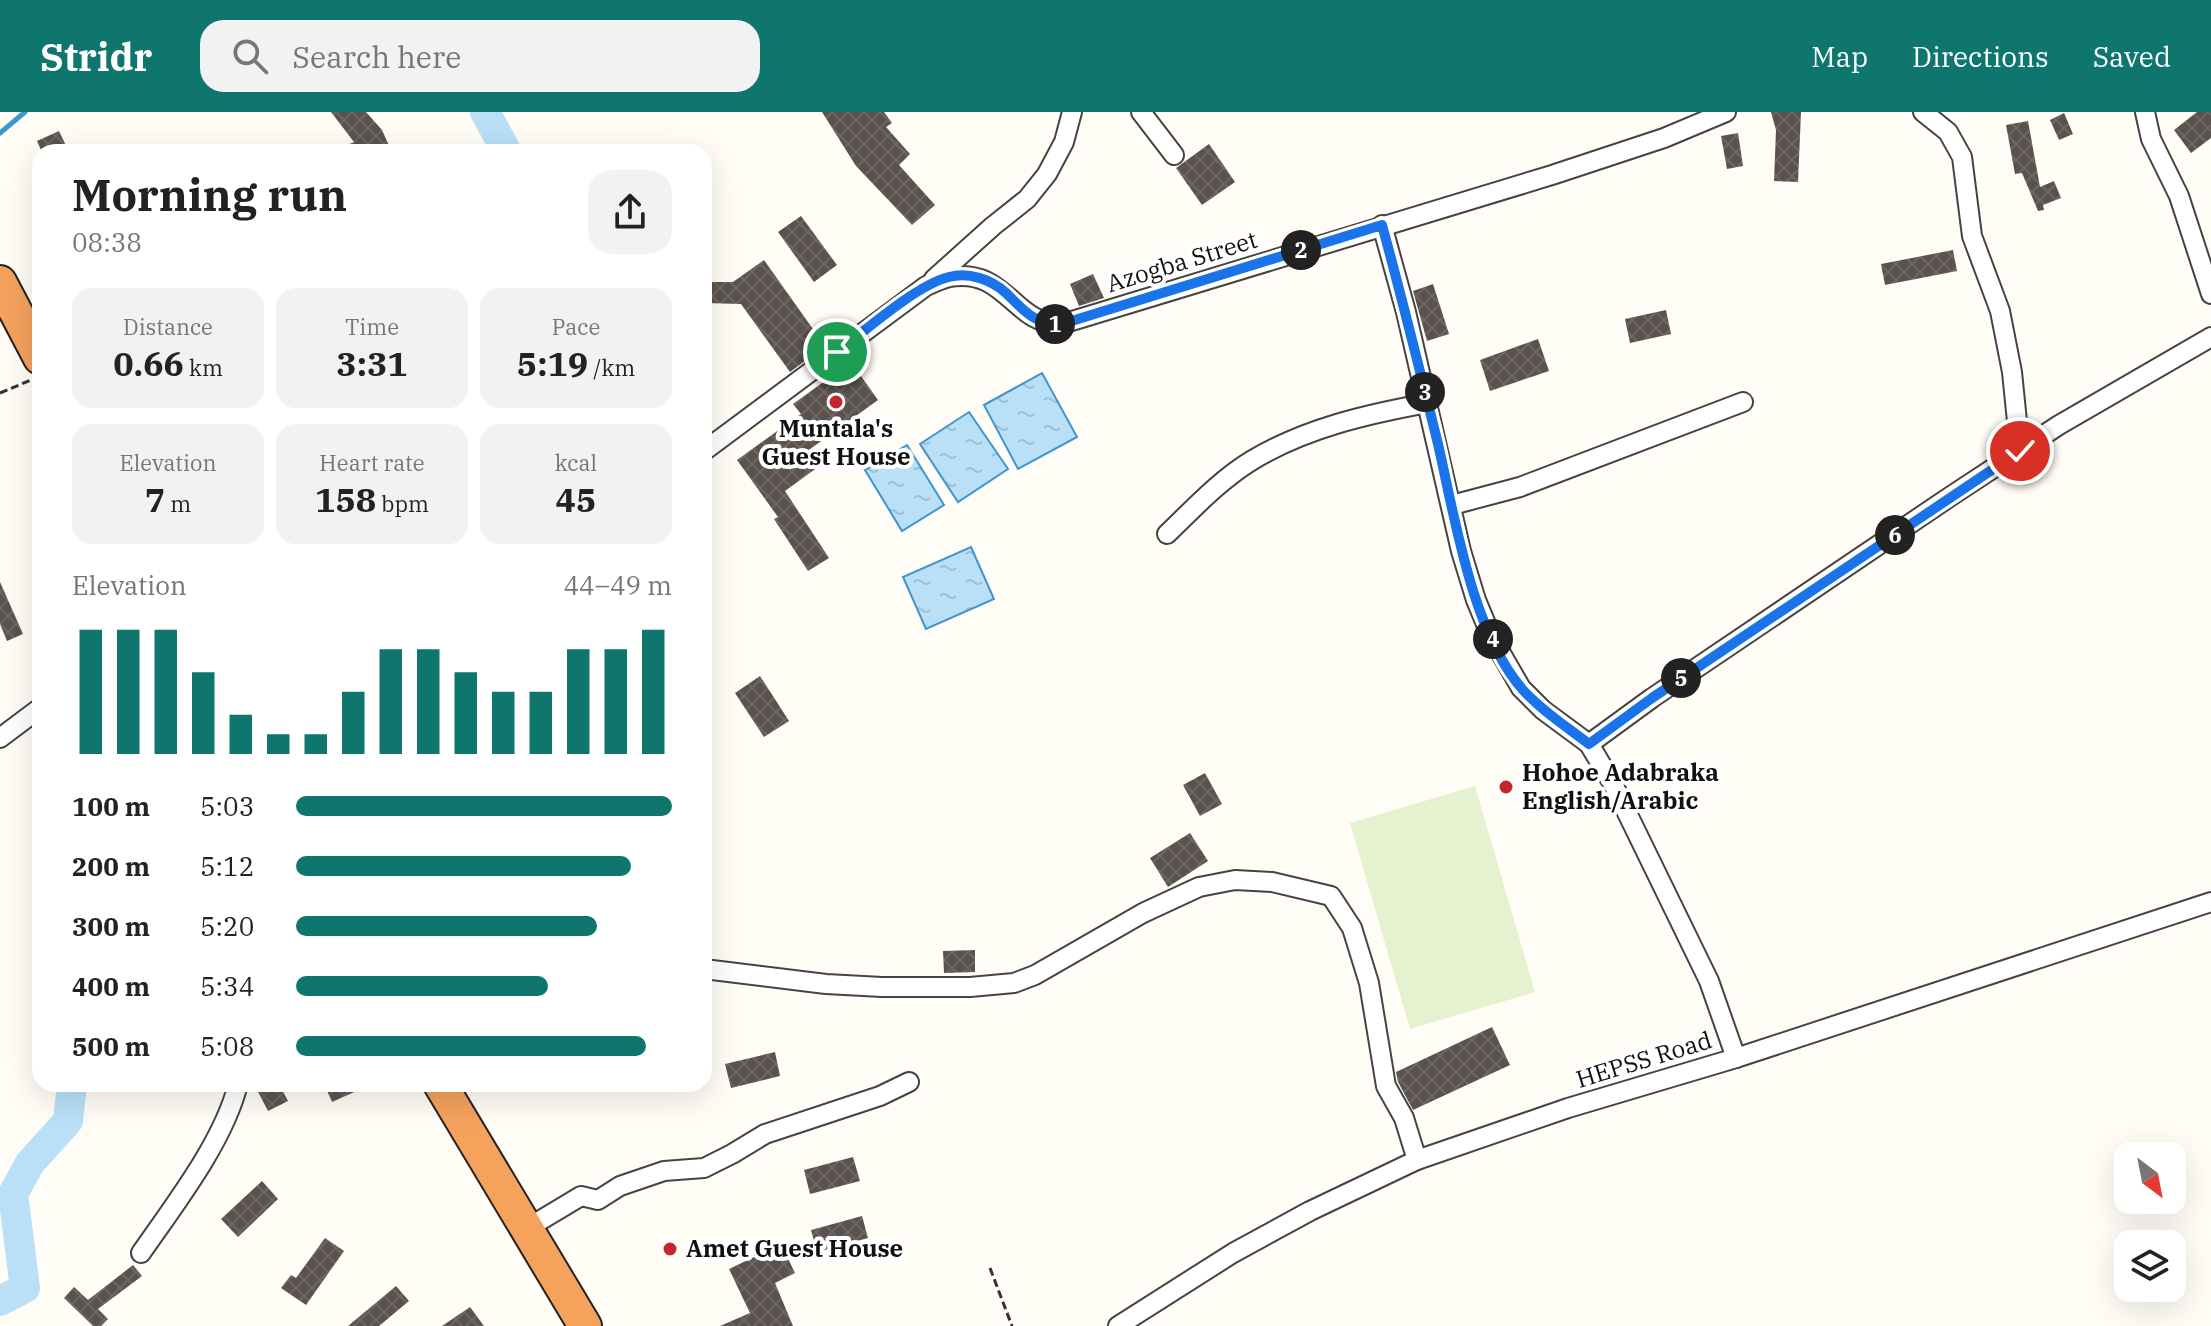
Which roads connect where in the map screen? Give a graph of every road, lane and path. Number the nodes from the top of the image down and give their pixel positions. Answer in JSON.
{"nodes":[{"id":1,"x":1072,"y":112,"type":"edge"},
{"id":2,"x":1141,"y":112,"type":"edge"},
{"id":3,"x":1726,"y":112,"type":"edge"},
{"id":4,"x":1923,"y":112,"type":"edge"},
{"id":5,"x":2145,"y":112,"type":"edge"},
{"id":6,"x":1174,"y":155,"type":"dead end"},
{"id":7,"x":1382,"y":225,"type":"junction"},
{"id":8,"x":0,"y":282,"type":"edge"},
{"id":9,"x":926,"y":286,"type":"junction"},
{"id":10,"x":2211,"y":294,"type":"edge"},
{"id":11,"x":2211,"y":337,"type":"edge"},
{"id":12,"x":32,"y":362,"type":"edge"},
{"id":13,"x":32,"y":371,"type":"edge"},
{"id":14,"x":0,"y":393,"type":"edge"},
{"id":15,"x":1743,"y":402,"type":"dead end"},
{"id":16,"x":1428,"y":403,"type":"junction"},
{"id":17,"x":712,"y":445,"type":"edge"},
{"id":18,"x":2020,"y":451,"type":"junction"},
{"id":19,"x":1452,"y":505,"type":"junction"},
{"id":20,"x":1167,"y":534,"type":"dead end"},
{"id":21,"x":32,"y":714,"type":"edge"},
{"id":22,"x":0,"y":738,"type":"edge"},
{"id":23,"x":1589,"y":744,"type":"junction"},
{"id":24,"x":2211,"y":902,"type":"edge"},
{"id":25,"x":712,"y":970,"type":"edge"},
{"id":26,"x":1736,"y":1058,"type":"junction"},
{"id":27,"x":909,"y":1082,"type":"dead end"},
{"id":28,"x":236,"y":1092,"type":"edge"},
{"id":29,"x":445,"y":1092,"type":"edge"},
{"id":30,"x":1417,"y":1160,"type":"junction"},
{"id":31,"x":526,"y":1229,"type":"junction"},
{"id":32,"x":141,"y":1253,"type":"dead end"},
{"id":33,"x":990,"y":1268,"type":"dead end"},
{"id":34,"x":585,"y":1326,"type":"edge"},
{"id":35,"x":1012,"y":1326,"type":"edge"},
{"id":36,"x":1118,"y":1326,"type":"edge"}],
"edges":[{"from":1,"to":9,"type":"street"},
{"from":2,"to":6,"type":"street"},
{"from":3,"to":7,"type":"street","name":"Azogba Street"},
{"from":4,"to":18,"type":"street"},
{"from":5,"to":10,"type":"street"},
{"from":7,"to":9,"type":"street","name":"Azogba Street"},
{"from":7,"to":16,"type":"street"},
{"from":8,"to":12,"type":"highway"},
{"from":9,"to":17,"type":"street","name":"Azogba Street"},
{"from":11,"to":18,"type":"street"},
{"from":13,"to":14,"type":"path"},
{"from":15,"to":19,"type":"street"},
{"from":16,"to":19,"type":"street"},
{"from":16,"to":20,"type":"street"},
{"from":18,"to":23,"type":"street"},
{"from":19,"to":23,"type":"street"},
{"from":21,"to":22,"type":"street"},
{"from":23,"to":26,"type":"street"},
{"from":24,"to":26,"type":"street","name":"HEPSS Road"},
{"from":25,"to":30,"type":"street"},
{"from":26,"to":30,"type":"street","name":"HEPSS Road"},
{"from":27,"to":31,"type":"street"},
{"from":28,"to":32,"type":"street"},
{"from":29,"to":31,"type":"highway"},
{"from":30,"to":36,"type":"street","name":"HEPSS Road"},
{"from":31,"to":34,"type":"highway"},
{"from":33,"to":35,"type":"path"}]}
